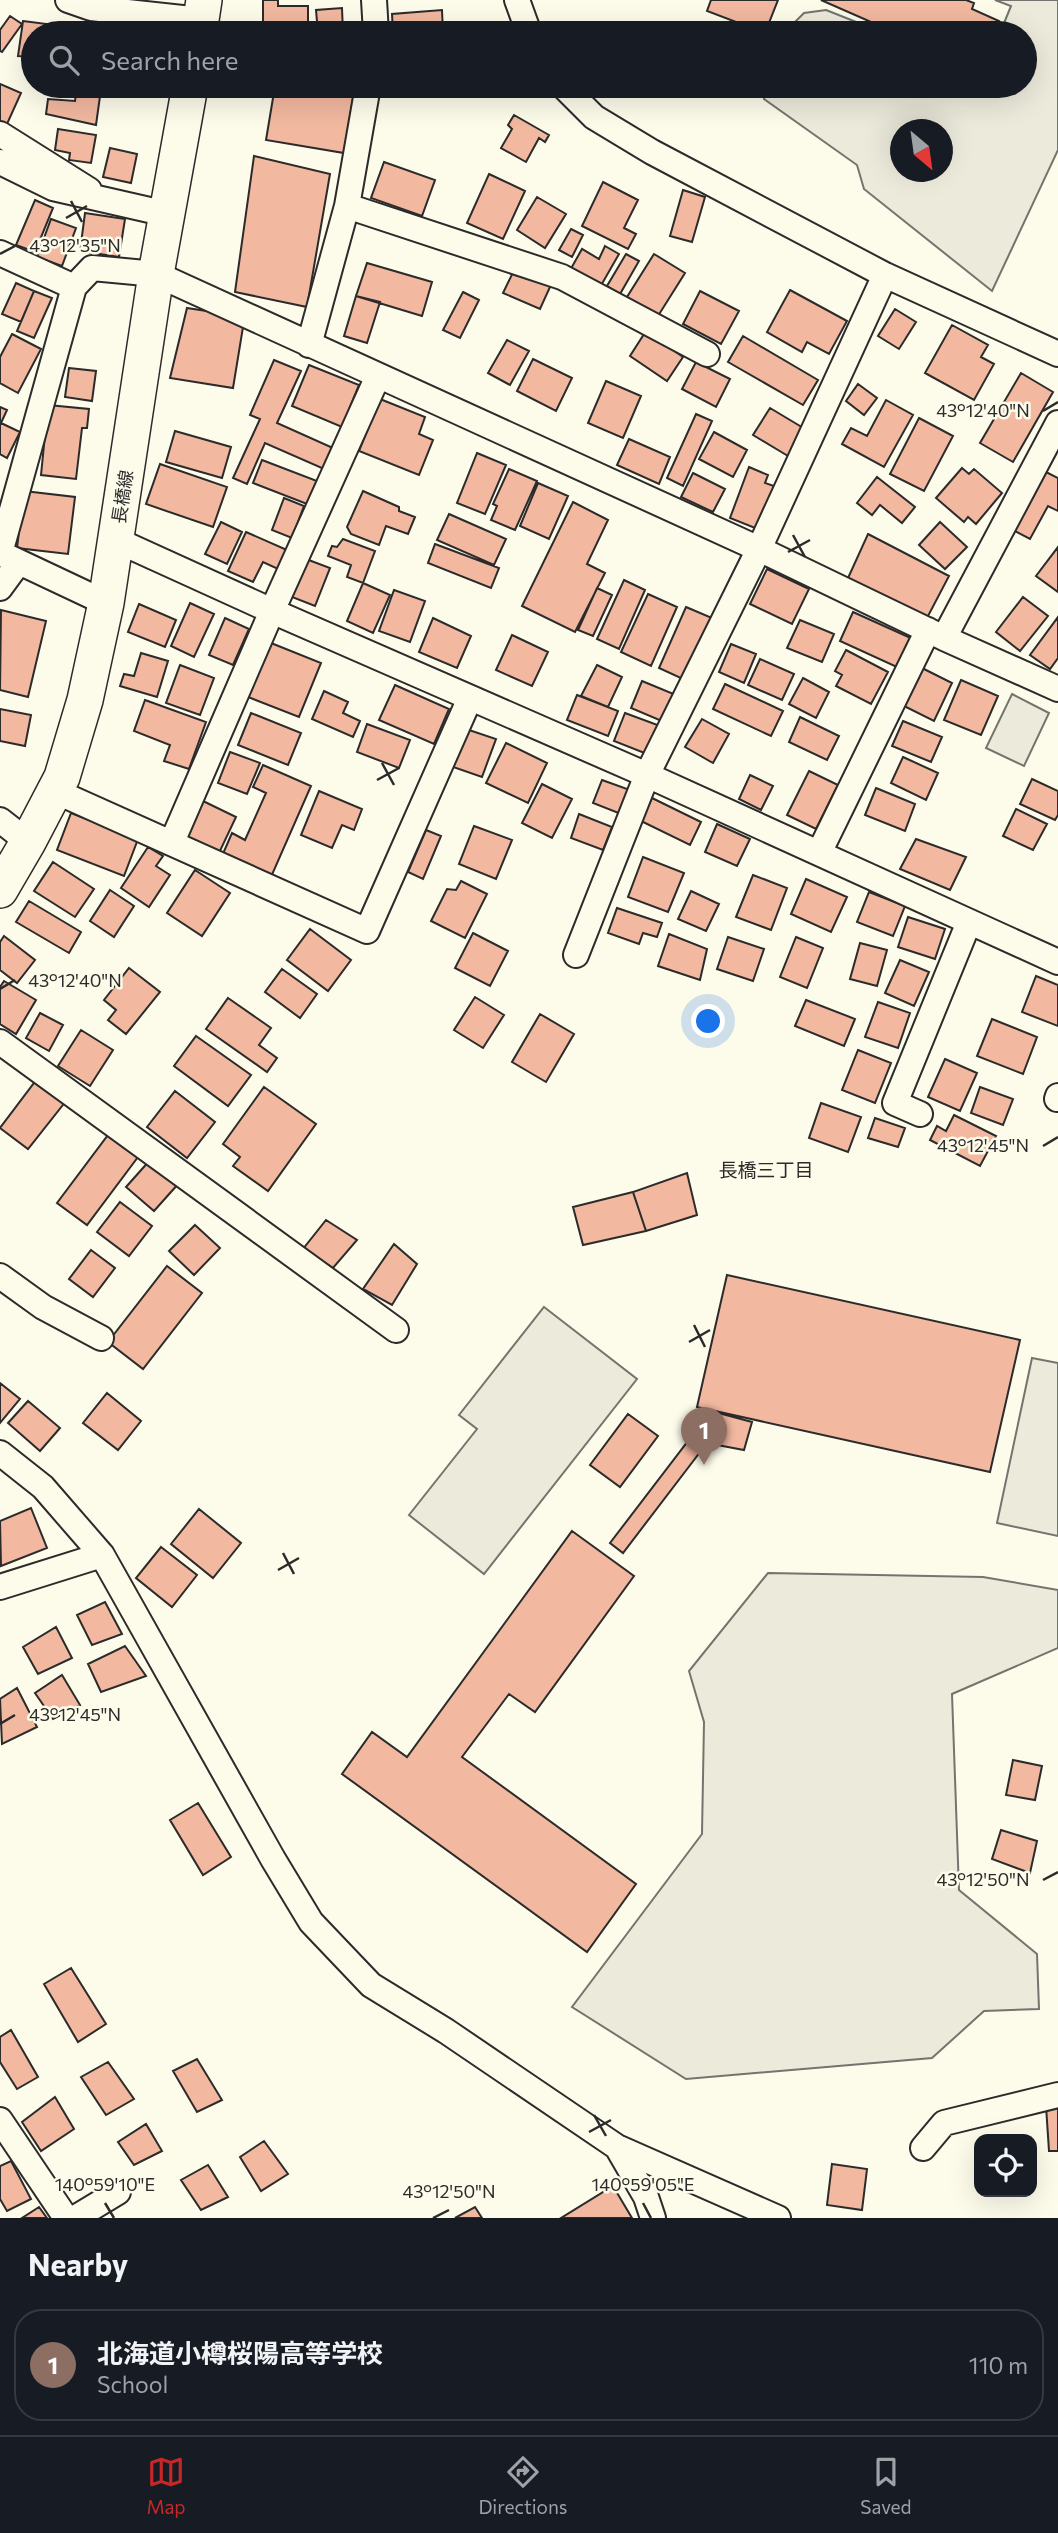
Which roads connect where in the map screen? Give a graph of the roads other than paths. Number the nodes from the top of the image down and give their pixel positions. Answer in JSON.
{"nodes":[{"id":1,"x":68,"y":0,"type":"edge"},
{"id":2,"x":374,"y":0,"type":"edge"},
{"id":3,"x":517,"y":0,"type":"edge"},
{"id":4,"x":202,"y":18,"type":"edge"},
{"id":5,"x":375,"y":21,"type":"edge"},
{"id":6,"x":525,"y":21,"type":"edge"},
{"id":7,"x":188,"y":98,"type":"edge"},
{"id":8,"x":366,"y":98,"type":"edge"},
{"id":9,"x":575,"y":98,"type":"edge"},
{"id":10,"x":0,"y":134,"type":"edge"},
{"id":11,"x":0,"y":162,"type":"edge"},
{"id":12,"x":104,"y":200,"type":"junction"},
{"id":13,"x":347,"y":206,"type":"junction"},
{"id":14,"x":167,"y":214,"type":"junction"},
{"id":15,"x":0,"y":253,"type":"edge"},
{"id":16,"x":156,"y":274,"type":"junction"},
{"id":17,"x":885,"y":275,"type":"junction"},
{"id":18,"x":74,"y":287,"type":"junction"},
{"id":19,"x":309,"y":345,"type":"junction"},
{"id":20,"x":707,"y":354,"type":"dead end"},
{"id":21,"x":1058,"y":354,"type":"edge"},
{"id":22,"x":378,"y":376,"type":"junction"},
{"id":23,"x":1058,"y":424,"type":"edge"},
{"id":24,"x":116,"y":540,"type":"junction"},
{"id":25,"x":759,"y":549,"type":"junction"},
{"id":26,"x":7,"y":556,"type":"edge"},
{"id":27,"x":0,"y":588,"type":"edge"},
{"id":28,"x":106,"y":603,"type":"junction"},
{"id":29,"x":272,"y":611,"type":"junction"},
{"id":30,"x":936,"y":634,"type":"junction"},
{"id":31,"x":1058,"y":689,"type":"edge"},
{"id":32,"x":470,"y":698,"type":"junction"},
{"id":33,"x":647,"y":775,"type":"junction"},
{"id":34,"x":55,"y":791,"type":"junction"},
{"id":35,"x":0,"y":820,"type":"edge"},
{"id":36,"x":29,"y":842,"type":"junction"},
{"id":37,"x":172,"y":842,"type":"junction"},
{"id":38,"x":819,"y":853,"type":"junction"},
{"id":39,"x":0,"y":890,"type":"edge"},
{"id":40,"x":969,"y":922,"type":"junction"},
{"id":41,"x":576,"y":955,"type":"dead end"},
{"id":42,"x":1058,"y":962,"type":"edge"},
{"id":43,"x":0,"y":1042,"type":"edge"},
{"id":44,"x":920,"y":1114,"type":"dead end"},
{"id":45,"x":0,"y":1276,"type":"edge"},
{"id":46,"x":396,"y":1330,"type":"dead end"},
{"id":47,"x":101,"y":1338,"type":"dead end"},
{"id":48,"x":0,"y":1453,"type":"edge"},
{"id":49,"x":103,"y":1555,"type":"junction"},
{"id":50,"x":0,"y":1587,"type":"edge"},
{"id":51,"x":1058,"y":2095,"type":"edge"},
{"id":52,"x":0,"y":2120,"type":"edge"},
{"id":53,"x":617,"y":2147,"type":"junction"},
{"id":54,"x":923,"y":2148,"type":"dead end"},
{"id":55,"x":118,"y":2192,"type":"dead end"},
{"id":56,"x":66,"y":2218,"type":"edge"},
{"id":57,"x":75,"y":2218,"type":"edge"},
{"id":58,"x":653,"y":2218,"type":"edge"},
{"id":59,"x":778,"y":2218,"type":"edge"}],
"edges":[{"from":1,"to":4,"type":"street"},
{"from":2,"to":5,"type":"street"},
{"from":3,"to":6,"type":"street"},
{"from":7,"to":14,"type":"street","name":"長橋線"},
{"from":8,"to":13,"type":"street"},
{"from":9,"to":17,"type":"street"},
{"from":10,"to":12,"type":"street"},
{"from":11,"to":12,"type":"street"},
{"from":12,"to":14,"type":"street"},
{"from":13,"to":19,"type":"street"},
{"from":13,"to":20,"type":"street"},
{"from":14,"to":16,"type":"street","name":"長橋線"},
{"from":15,"to":18,"type":"street"},
{"from":16,"to":18,"type":"street"},
{"from":16,"to":19,"type":"street"},
{"from":16,"to":24,"type":"street","name":"長橋線"},
{"from":17,"to":21,"type":"street"},
{"from":17,"to":25,"type":"street"},
{"from":18,"to":26,"type":"street"},
{"from":19,"to":22,"type":"street"},
{"from":22,"to":25,"type":"street"},
{"from":22,"to":29,"type":"street"},
{"from":23,"to":30,"type":"street"},
{"from":24,"to":28,"type":"street","name":"長橋線"},
{"from":24,"to":29,"type":"street"},
{"from":25,"to":30,"type":"street"},
{"from":25,"to":33,"type":"street"},
{"from":26,"to":27,"type":"street"},
{"from":26,"to":28,"type":"street"},
{"from":28,"to":34,"type":"street","name":"長橋線"},
{"from":29,"to":32,"type":"street"},
{"from":29,"to":37,"type":"street"},
{"from":30,"to":31,"type":"street"},
{"from":30,"to":38,"type":"street"},
{"from":32,"to":33,"type":"street"},
{"from":32,"to":37,"type":"street"},
{"from":33,"to":38,"type":"street"},
{"from":33,"to":41,"type":"street"},
{"from":34,"to":36,"type":"street","name":"長橋線"},
{"from":34,"to":37,"type":"street"},
{"from":35,"to":36,"type":"street"},
{"from":36,"to":39,"type":"street","name":"長橋線"},
{"from":38,"to":40,"type":"street"},
{"from":40,"to":42,"type":"street"},
{"from":40,"to":44,"type":"street"},
{"from":43,"to":46,"type":"street"},
{"from":45,"to":47,"type":"street"},
{"from":48,"to":49,"type":"street"},
{"from":49,"to":50,"type":"street"},
{"from":49,"to":53,"type":"street"},
{"from":51,"to":54,"type":"street"},
{"from":52,"to":56,"type":"street"},
{"from":53,"to":58,"type":"street"},
{"from":53,"to":59,"type":"street"},
{"from":55,"to":57,"type":"street"}]}
